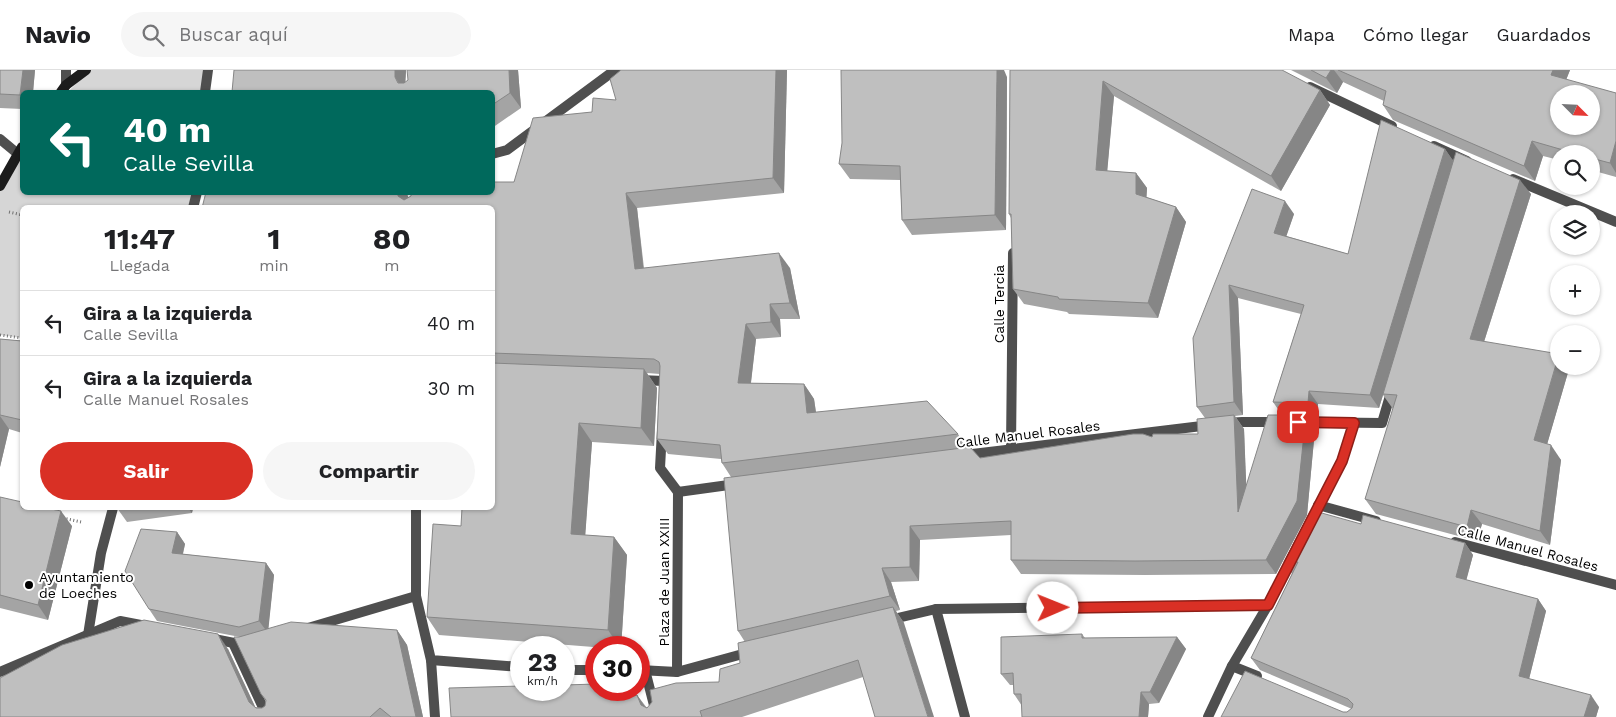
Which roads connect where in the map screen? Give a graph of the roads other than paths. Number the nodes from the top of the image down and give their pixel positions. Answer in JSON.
{"nodes":[{"id":1,"x":66,"y":70,"type":"edge"},
{"id":2,"x":86,"y":70,"type":"edge"},
{"id":3,"x":208,"y":70,"type":"edge"},
{"id":4,"x":614,"y":70,"type":"edge"},
{"id":5,"x":1302,"y":83,"type":"edge"},
{"id":6,"x":63,"y":89,"type":"edge"},
{"id":7,"x":205,"y":90,"type":"edge"},
{"id":8,"x":1399,"y":129,"type":"edge"},
{"id":9,"x":0,"y":139,"type":"edge"},
{"id":10,"x":1426,"y":142,"type":"edge"},
{"id":11,"x":20,"y":151,"type":"edge"},
{"id":12,"x":495,"y":153,"type":"edge"},
{"id":13,"x":1462,"y":158,"type":"junction"},
{"id":14,"x":1480,"y":166,"type":"edge"},
{"id":15,"x":1458,"y":172,"type":"edge"},
{"id":16,"x":1507,"y":177,"type":"edge"},
{"id":17,"x":0,"y":186,"type":"edge"},
{"id":18,"x":1616,"y":222,"type":"edge"},
{"id":19,"x":1013,"y":243,"type":"edge"},
{"id":20,"x":1396,"y":377,"type":"edge"},
{"id":21,"x":625,"y":380,"type":"edge"},
{"id":22,"x":663,"y":400,"type":"edge"},
{"id":23,"x":662,"y":419,"type":"edge"},
{"id":24,"x":1354,"y":423,"type":"junction"},
{"id":25,"x":1011,"y":449,"type":"junction"},
{"id":26,"x":953,"y":457,"type":"edge"},
{"id":27,"x":748,"y":483,"type":"edge"},
{"id":28,"x":678,"y":492,"type":"junction"},
{"id":29,"x":1318,"y":505,"type":"junction"},
{"id":30,"x":112,"y":510,"type":"edge"},
{"id":31,"x":416,"y":510,"type":"edge"},
{"id":32,"x":1384,"y":523,"type":"edge"},
{"id":33,"x":1306,"y":530,"type":"edge"},
{"id":34,"x":1441,"y":539,"type":"edge"},
{"id":35,"x":1297,"y":547,"type":"edge"},
{"id":36,"x":1616,"y":584,"type":"edge"},
{"id":37,"x":416,"y":596,"type":"junction"},
{"id":38,"x":1268,"y":605,"type":"junction"},
{"id":39,"x":936,"y":610,"type":"junction"},
{"id":40,"x":879,"y":622,"type":"edge"},
{"id":41,"x":158,"y":628,"type":"edge"},
{"id":42,"x":294,"y":632,"type":"edge"},
{"id":43,"x":88,"y":635,"type":"junction"},
{"id":44,"x":195,"y":636,"type":"edge"},
{"id":45,"x":233,"y":643,"type":"junction"},
{"id":46,"x":257,"y":644,"type":"edge"},
{"id":47,"x":756,"y":650,"type":"edge"},
{"id":48,"x":431,"y":660,"type":"junction"},
{"id":49,"x":510,"y":666,"type":"edge"},
{"id":50,"x":1232,"y":666,"type":"junction"},
{"id":51,"x":650,"y":670,"type":"edge"},
{"id":52,"x":0,"y":672,"type":"edge"},
{"id":53,"x":677,"y":672,"type":"junction"},
{"id":54,"x":1266,"y":680,"type":"edge"},
{"id":55,"x":650,"y":695,"type":"edge"},
{"id":56,"x":270,"y":717,"type":"edge"},
{"id":57,"x":435,"y":717,"type":"edge"},
{"id":58,"x":657,"y":717,"type":"edge"},
{"id":59,"x":965,"y":717,"type":"edge"},
{"id":60,"x":1208,"y":717,"type":"edge"}],
"edges":[{"from":1,"to":6,"type":"street"},
{"from":2,"to":6,"type":"street"},
{"from":3,"to":7,"type":"street"},
{"from":4,"to":12,"type":"street"},
{"from":5,"to":8,"type":"street"},
{"from":9,"to":11,"type":"street"},
{"from":10,"to":13,"type":"street"},
{"from":11,"to":17,"type":"street"},
{"from":13,"to":14,"type":"street"},
{"from":13,"to":15,"type":"street"},
{"from":16,"to":18,"type":"street"},
{"from":19,"to":25,"type":"street","name":"Calle Tercia"},
{"from":20,"to":24,"type":"street","name":"Calle Manuel Rosales"},
{"from":21,"to":22,"type":"street"},
{"from":23,"to":28,"type":"street"},
{"from":24,"to":25,"type":"street","name":"Calle Manuel Rosales"},
{"from":24,"to":29,"type":"street"},
{"from":25,"to":26,"type":"street","name":"Calle Manuel Rosales"},
{"from":27,"to":28,"type":"street"},
{"from":28,"to":53,"type":"street","name":"Plaza de Juan XXIII"},
{"from":29,"to":32,"type":"street"},
{"from":29,"to":33,"type":"street"},
{"from":30,"to":43,"type":"street"},
{"from":31,"to":37,"type":"street"},
{"from":34,"to":36,"type":"street","name":"Calle Manuel Rosales"},
{"from":35,"to":38,"type":"street"},
{"from":37,"to":42,"type":"street"},
{"from":37,"to":48,"type":"street"},
{"from":38,"to":39,"type":"street"},
{"from":38,"to":50,"type":"street"},
{"from":39,"to":40,"type":"street"},
{"from":39,"to":59,"type":"street"},
{"from":41,"to":43,"type":"street"},
{"from":43,"to":52,"type":"street"},
{"from":44,"to":45,"type":"street"},
{"from":45,"to":46,"type":"street"},
{"from":45,"to":56,"type":"street"},
{"from":47,"to":53,"type":"street"},
{"from":48,"to":49,"type":"street"},
{"from":48,"to":57,"type":"street"},
{"from":50,"to":54,"type":"street"},
{"from":50,"to":60,"type":"street"},
{"from":51,"to":53,"type":"street"},
{"from":55,"to":58,"type":"street"}]}
